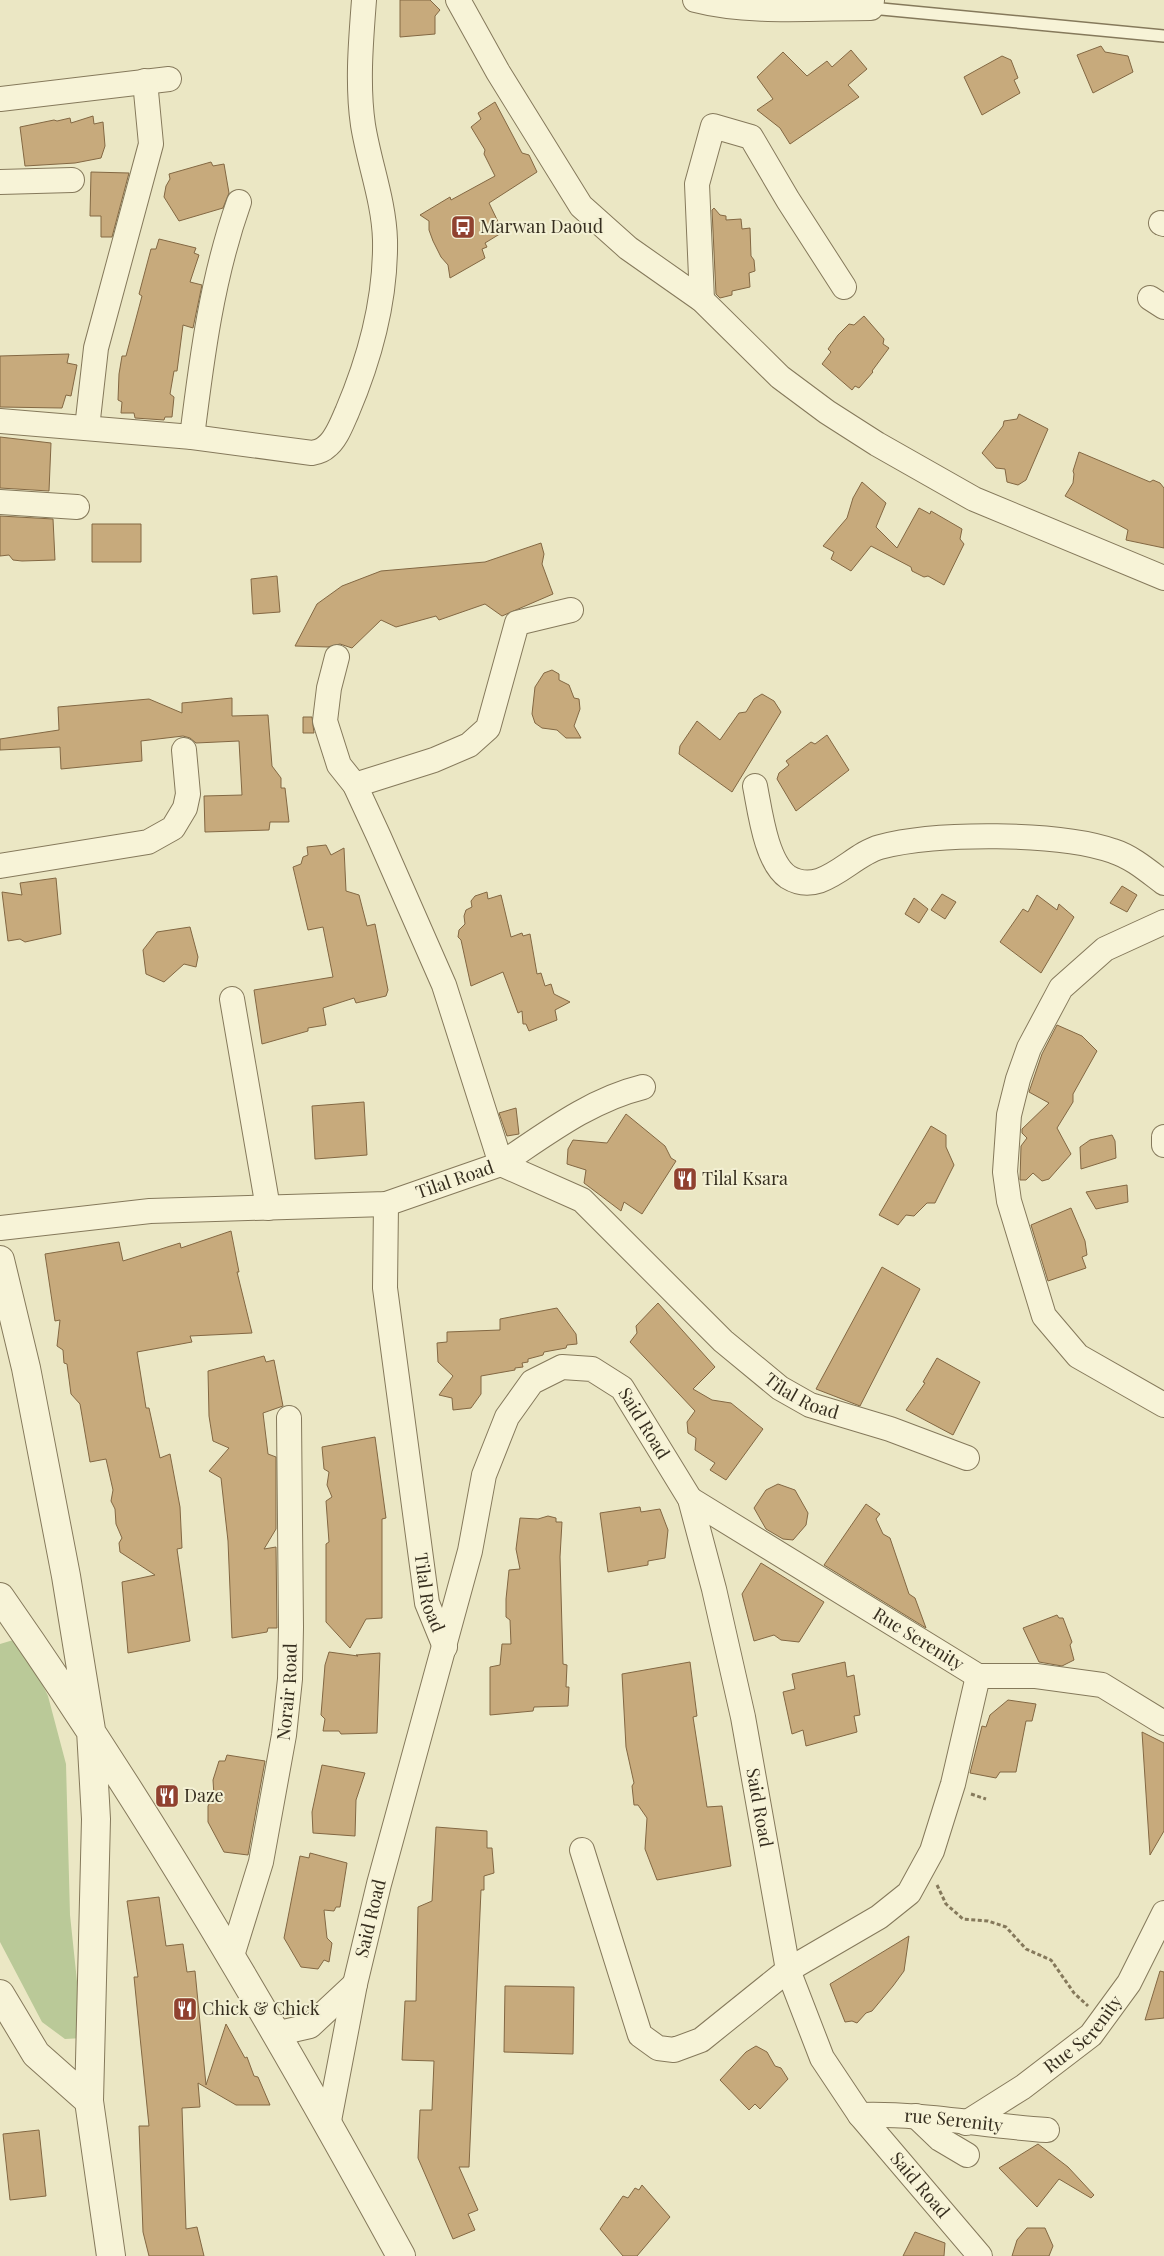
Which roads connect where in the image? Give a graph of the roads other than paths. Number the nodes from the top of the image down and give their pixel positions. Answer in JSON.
{"nodes":[{"id":1,"x":364,"y":0,"type":"edge"},
{"id":2,"x":458,"y":0,"type":"edge"},
{"id":3,"x":696,"y":0,"type":"edge"},
{"id":4,"x":741,"y":4,"type":"edge"},
{"id":5,"x":872,"y":4,"type":"edge"},
{"id":6,"x":1164,"y":36,"type":"edge"},
{"id":7,"x":169,"y":78,"type":"dead end"},
{"id":8,"x":145,"y":81,"type":"junction"},
{"id":9,"x":0,"y":98,"type":"edge"},
{"id":10,"x":72,"y":180,"type":"dead end"},
{"id":11,"x":0,"y":182,"type":"edge"},
{"id":12,"x":240,"y":202,"type":"dead end"},
{"id":13,"x":844,"y":287,"type":"dead end"},
{"id":14,"x":702,"y":300,"type":"junction"},
{"id":15,"x":0,"y":420,"type":"edge"},
{"id":16,"x":87,"y":428,"type":"junction"},
{"id":17,"x":192,"y":437,"type":"junction"},
{"id":18,"x":0,"y":502,"type":"edge"},
{"id":19,"x":77,"y":507,"type":"dead end"},
{"id":20,"x":1164,"y":578,"type":"edge"},
{"id":21,"x":571,"y":610,"type":"dead end"},
{"id":22,"x":338,"y":658,"type":"dead end"},
{"id":23,"x":184,"y":750,"type":"dead end"},
{"id":24,"x":354,"y":785,"type":"junction"},
{"id":25,"x":755,"y":786,"type":"dead end"},
{"id":26,"x":0,"y":866,"type":"edge"},
{"id":27,"x":1164,"y":883,"type":"edge"},
{"id":28,"x":1164,"y":922,"type":"edge"},
{"id":29,"x":232,"y":999,"type":"dead end"},
{"id":30,"x":643,"y":1087,"type":"dead end"},
{"id":31,"x":1164,"y":1137,"type":"edge"},
{"id":32,"x":1164,"y":1145,"type":"edge"},
{"id":33,"x":501,"y":1164,"type":"junction"},
{"id":34,"x":386,"y":1204,"type":"junction"},
{"id":35,"x":268,"y":1208,"type":"junction"},
{"id":36,"x":0,"y":1228,"type":"edge"},
{"id":37,"x":0,"y":1260,"type":"edge"},
{"id":38,"x":1164,"y":1405,"type":"edge"},
{"id":39,"x":289,"y":1418,"type":"dead end"},
{"id":40,"x":967,"y":1458,"type":"dead end"},
{"id":41,"x":690,"y":1499,"type":"junction"},
{"id":42,"x":1,"y":1600,"type":"edge"},
{"id":43,"x":446,"y":1647,"type":"junction"},
{"id":44,"x":978,"y":1676,"type":"junction"},
{"id":45,"x":1164,"y":1722,"type":"edge"},
{"id":46,"x":91,"y":1730,"type":"junction"},
{"id":47,"x":582,"y":1850,"type":"dead end"},
{"id":48,"x":1164,"y":1913,"type":"edge"},
{"id":49,"x":232,"y":1959,"type":"junction"},
{"id":50,"x":788,"y":1970,"type":"junction"},
{"id":51,"x":355,"y":1984,"type":"junction"},
{"id":52,"x":0,"y":1994,"type":"edge"},
{"id":53,"x":275,"y":2034,"type":"junction"},
{"id":54,"x":89,"y":2101,"type":"junction"},
{"id":55,"x":860,"y":2115,"type":"junction"},
{"id":56,"x":916,"y":2116,"type":"junction"},
{"id":57,"x":966,"y":2123,"type":"junction"},
{"id":58,"x":328,"y":2126,"type":"junction"},
{"id":59,"x":1047,"y":2130,"type":"dead end"},
{"id":60,"x":967,"y":2156,"type":"dead end"},
{"id":61,"x":111,"y":2256,"type":"edge"},
{"id":62,"x":401,"y":2256,"type":"edge"},
{"id":63,"x":980,"y":2256,"type":"edge"}],
"edges":[{"from":1,"to":17,"type":"street"},
{"from":2,"to":14,"type":"street"},
{"from":3,"to":4,"type":"street"},
{"from":4,"to":5,"type":"street"},
{"from":5,"to":6,"type":"lane"},
{"from":7,"to":8,"type":"street"},
{"from":8,"to":9,"type":"street"},
{"from":8,"to":16,"type":"street"},
{"from":10,"to":11,"type":"street"},
{"from":12,"to":17,"type":"street"},
{"from":13,"to":14,"type":"street"},
{"from":14,"to":20,"type":"street"},
{"from":15,"to":16,"type":"street"},
{"from":16,"to":17,"type":"street"},
{"from":18,"to":19,"type":"street"},
{"from":21,"to":24,"type":"street"},
{"from":22,"to":24,"type":"street"},
{"from":23,"to":26,"type":"street"},
{"from":24,"to":33,"type":"street"},
{"from":25,"to":27,"type":"street"},
{"from":28,"to":38,"type":"street"},
{"from":29,"to":35,"type":"street"},
{"from":30,"to":33,"type":"street"},
{"from":31,"to":32,"type":"street"},
{"from":33,"to":34,"type":"street","name":"Tilal Road"},
{"from":33,"to":40,"type":"street","name":"Tilal Road"},
{"from":34,"to":35,"type":"street"},
{"from":34,"to":43,"type":"street","name":"Tilal Road"},
{"from":35,"to":36,"type":"street"},
{"from":37,"to":46,"type":"street"},
{"from":39,"to":49,"type":"street","name":"Norair Road"},
{"from":41,"to":43,"type":"street","name":"Said Road"},
{"from":41,"to":44,"type":"street","name":"Rue Serenity"},
{"from":41,"to":50,"type":"street","name":"Said Road"},
{"from":42,"to":46,"type":"street"},
{"from":43,"to":51,"type":"street","name":"Said Road"},
{"from":44,"to":45,"type":"street","name":"Rue Serenity"},
{"from":44,"to":50,"type":"street"},
{"from":46,"to":49,"type":"street"},
{"from":46,"to":54,"type":"street"},
{"from":47,"to":50,"type":"street"},
{"from":48,"to":57,"type":"street","name":"Rue Serenity"},
{"from":49,"to":53,"type":"street"},
{"from":50,"to":55,"type":"street","name":"Said Road"},
{"from":51,"to":53,"type":"street"},
{"from":51,"to":58,"type":"street","name":"Said Road"},
{"from":52,"to":54,"type":"street"},
{"from":53,"to":58,"type":"street"},
{"from":54,"to":61,"type":"street"},
{"from":55,"to":56,"type":"street","name":"rue Serenity"},
{"from":55,"to":63,"type":"street","name":"Said Road"},
{"from":56,"to":57,"type":"street","name":"rue Serenity"},
{"from":56,"to":60,"type":"street"},
{"from":57,"to":59,"type":"street","name":"rue Serenity"},
{"from":58,"to":62,"type":"street"}]}
